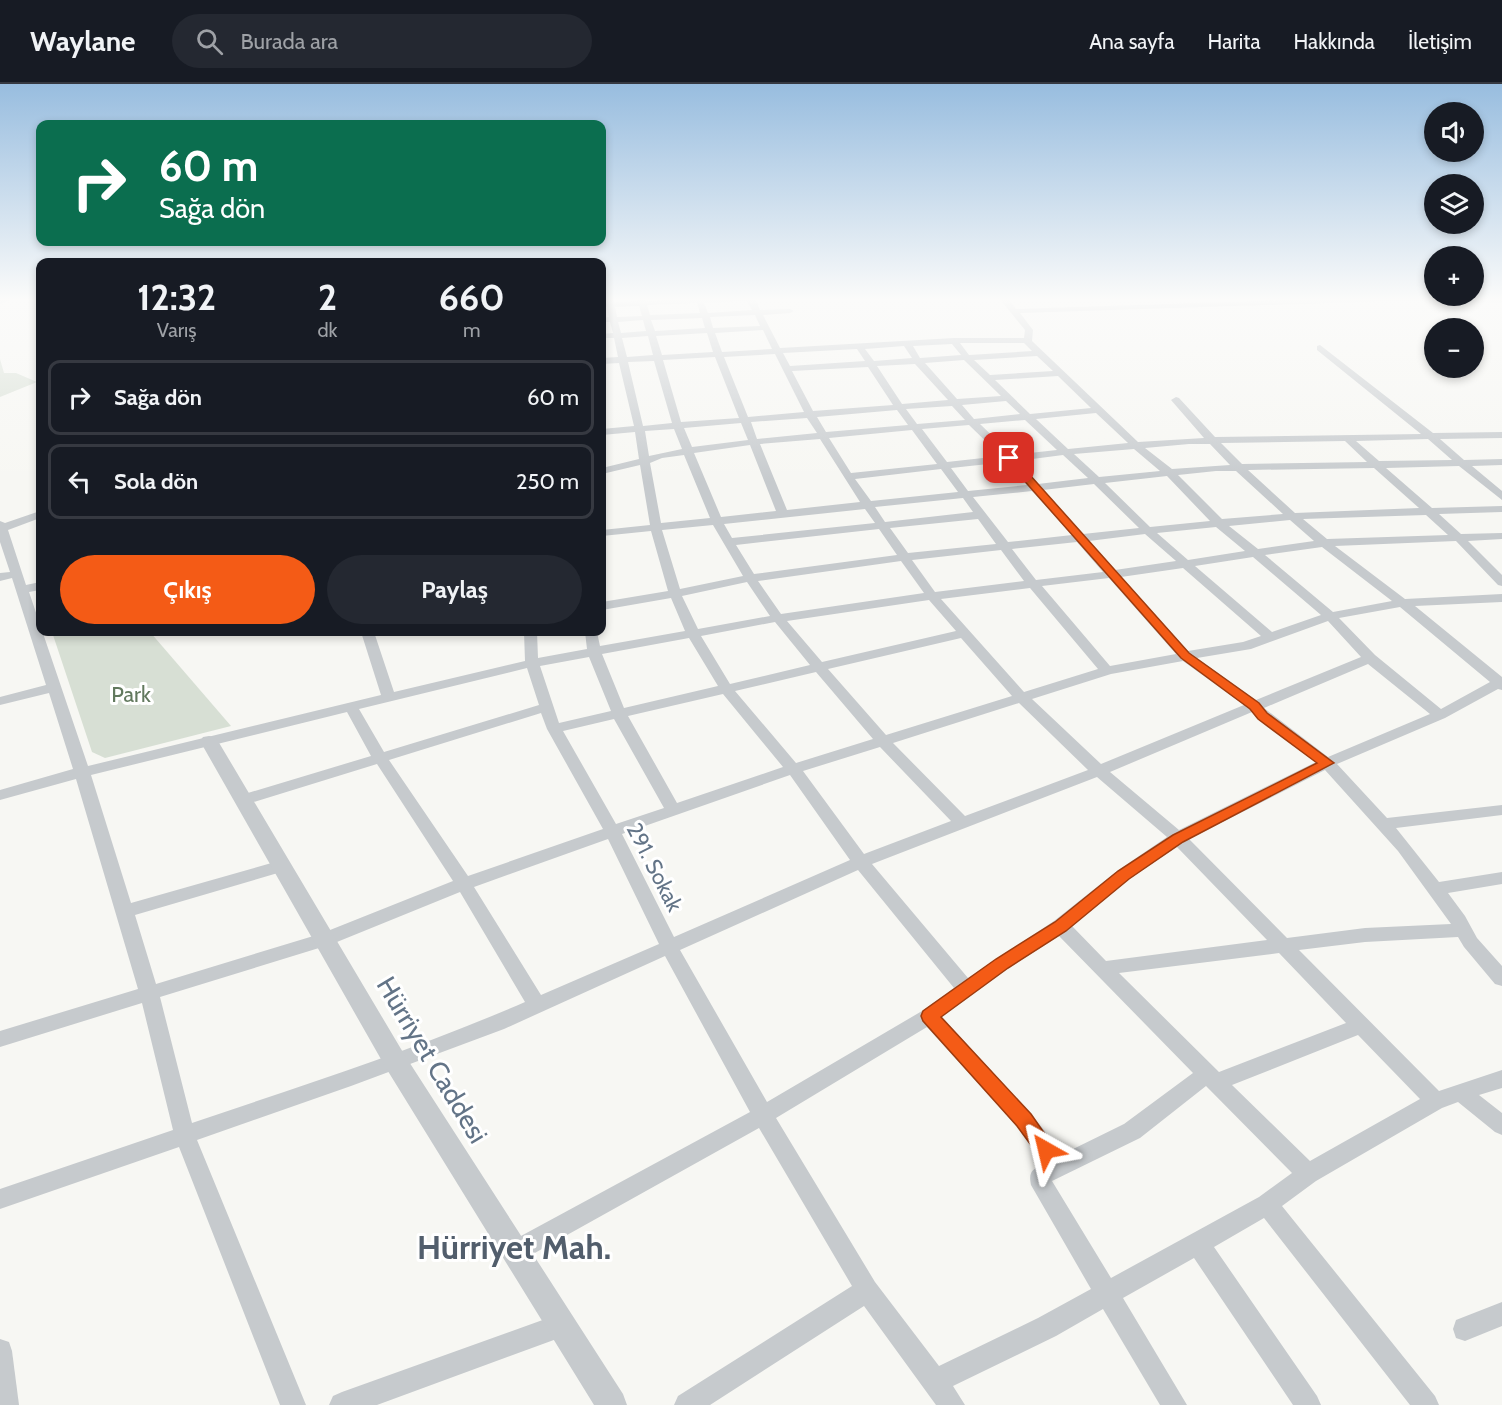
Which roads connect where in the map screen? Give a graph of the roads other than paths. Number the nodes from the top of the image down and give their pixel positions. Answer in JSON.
{"nodes":[{"id":1,"x":660,"y":359,"type":"edge"},
{"id":2,"x":623,"y":360,"type":"junction"},
{"id":3,"x":636,"y":360,"type":"edge"},
{"id":4,"x":720,"y":360,"type":"edge"},
{"id":5,"x":781,"y":360,"type":"edge"},
{"id":6,"x":867,"y":360,"type":"edge"},
{"id":7,"x":940,"y":360,"type":"edge"},
{"id":8,"x":969,"y":360,"type":"edge"},
{"id":9,"x":1047,"y":360,"type":"edge"},
{"id":10,"x":1335,"y":360,"type":"edge"},
{"id":11,"x":606,"y":361,"type":"edge"},
{"id":12,"x":918,"y":361,"type":"junction"},
{"id":13,"x":870,"y":364,"type":"junction"},
{"id":14,"x":787,"y":369,"type":"junction"},
{"id":15,"x":1061,"y":373,"type":"junction"},
{"id":16,"x":988,"y":378,"type":"junction"},
{"id":17,"x":1008,"y":398,"type":"junction"},
{"id":18,"x":1176,"y":400,"type":"dead end"},
{"id":19,"x":954,"y":401,"type":"junction"},
{"id":20,"x":899,"y":406,"type":"junction"},
{"id":21,"x":1100,"y":410,"type":"junction"},
{"id":22,"x":810,"y":414,"type":"junction"},
{"id":23,"x":1027,"y":416,"type":"junction"},
{"id":24,"x":744,"y":419,"type":"junction"},
{"id":25,"x":972,"y":422,"type":"junction"},
{"id":26,"x":677,"y":424,"type":"junction"},
{"id":27,"x":914,"y":427,"type":"junction"},
{"id":28,"x":639,"y":428,"type":"junction"},
{"id":29,"x":606,"y":432,"type":"edge"},
{"id":30,"x":822,"y":435,"type":"junction"},
{"id":31,"x":1502,"y":435,"type":"edge"},
{"id":32,"x":1430,"y":436,"type":"junction"},
{"id":33,"x":1346,"y":437,"type":"junction"},
{"id":34,"x":1211,"y":441,"type":"junction"},
{"id":35,"x":753,"y":442,"type":"junction"},
{"id":36,"x":1135,"y":445,"type":"junction"},
{"id":37,"x":689,"y":451,"type":"junction"},
{"id":38,"x":1065,"y":452,"type":"junction"},
{"id":39,"x":1009,"y":458,"type":"junction"},
{"id":40,"x":645,"y":461,"type":"junction"},
{"id":41,"x":1502,"y":462,"type":"edge"},
{"id":42,"x":1461,"y":463,"type":"junction"},
{"id":43,"x":945,"y":465,"type":"junction"},
{"id":44,"x":1379,"y":466,"type":"junction"},
{"id":45,"x":1237,"y":468,"type":"junction"},
{"id":46,"x":606,"y":470,"type":"edge"},
{"id":47,"x":1171,"y":474,"type":"junction"},
{"id":48,"x":848,"y":477,"type":"junction"},
{"id":49,"x":1097,"y":481,"type":"junction"},
{"id":50,"x":1034,"y":486,"type":"junction"},
{"id":51,"x":966,"y":494,"type":"junction"},
{"id":52,"x":1502,"y":497,"type":"edge"},
{"id":53,"x":865,"y":504,"type":"junction"},
{"id":54,"x":1502,"y":509,"type":"edge"},
{"id":55,"x":1429,"y":511,"type":"junction"},
{"id":56,"x":783,"y":514,"type":"junction"},
{"id":57,"x":981,"y":515,"type":"junction"},
{"id":58,"x":36,"y":516,"type":"edge"},
{"id":59,"x":1293,"y":516,"type":"junction"},
{"id":60,"x":717,"y":522,"type":"junction"},
{"id":61,"x":1219,"y":523,"type":"junction"},
{"id":62,"x":881,"y":526,"type":"junction"},
{"id":63,"x":656,"y":528,"type":"junction"},
{"id":64,"x":1,"y":531,"type":"edge"},
{"id":65,"x":1149,"y":532,"type":"junction"},
{"id":66,"x":606,"y":533,"type":"edge"},
{"id":67,"x":1502,"y":536,"type":"edge"},
{"id":68,"x":1080,"y":539,"type":"junction"},
{"id":69,"x":1460,"y":540,"type":"junction"},
{"id":70,"x":730,"y":542,"type":"junction"},
{"id":71,"x":1325,"y":543,"type":"junction"},
{"id":72,"x":1004,"y":547,"type":"junction"},
{"id":73,"x":1256,"y":553,"type":"junction"},
{"id":74,"x":905,"y":557,"type":"junction"},
{"id":75,"x":1185,"y":563,"type":"junction"},
{"id":76,"x":1114,"y":574,"type":"junction"},
{"id":77,"x":750,"y":578,"type":"junction"},
{"id":78,"x":13,"y":580,"type":"edge"},
{"id":79,"x":1502,"y":582,"type":"edge"},
{"id":80,"x":1032,"y":583,"type":"junction"},
{"id":81,"x":36,"y":585,"type":"edge"},
{"id":82,"x":675,"y":594,"type":"junction"},
{"id":83,"x":932,"y":596,"type":"junction"},
{"id":84,"x":1502,"y":598,"type":"edge"},
{"id":85,"x":1403,"y":603,"type":"junction"},
{"id":86,"x":606,"y":605,"type":"edge"},
{"id":87,"x":1330,"y":616,"type":"junction"},
{"id":88,"x":778,"y":618,"type":"junction"},
{"id":89,"x":693,"y":633,"type":"junction"},
{"id":90,"x":964,"y":633,"type":"junction"},
{"id":91,"x":368,"y":636,"type":"edge"},
{"id":92,"x":530,"y":636,"type":"edge"},
{"id":93,"x":591,"y":636,"type":"edge"},
{"id":94,"x":1269,"y":636,"type":"junction"},
{"id":95,"x":593,"y":651,"type":"junction"},
{"id":96,"x":1185,"y":656,"type":"junction"},
{"id":97,"x":1370,"y":658,"type":"junction"},
{"id":98,"x":532,"y":663,"type":"junction"},
{"id":99,"x":819,"y":667,"type":"junction"},
{"id":100,"x":1107,"y":671,"type":"junction"},
{"id":101,"x":1501,"y":683,"type":"edge"},
{"id":102,"x":54,"y":687,"type":"junction"},
{"id":103,"x":727,"y":690,"type":"junction"},
{"id":104,"x":388,"y":697,"type":"junction"},
{"id":105,"x":1021,"y":697,"type":"junction"},
{"id":106,"x":0,"y":701,"type":"edge"},
{"id":107,"x":1255,"y":706,"type":"junction"},
{"id":108,"x":351,"y":707,"type":"junction"},
{"id":109,"x":546,"y":707,"type":"junction"},
{"id":110,"x":620,"y":714,"type":"junction"},
{"id":111,"x":1440,"y":715,"type":"junction"},
{"id":112,"x":554,"y":729,"type":"junction"},
{"id":113,"x":208,"y":741,"type":"junction"},
{"id":114,"x":883,"y":741,"type":"junction"},
{"id":115,"x":380,"y":759,"type":"junction"},
{"id":116,"x":1327,"y":763,"type":"junction"},
{"id":117,"x":793,"y":769,"type":"junction"},
{"id":118,"x":1100,"y":771,"type":"junction"},
{"id":119,"x":82,"y":772,"type":"junction"},
{"id":120,"x":0,"y":795,"type":"edge"},
{"id":121,"x":243,"y":800,"type":"junction"},
{"id":122,"x":673,"y":810,"type":"junction"},
{"id":123,"x":1502,"y":810,"type":"edge"},
{"id":124,"x":962,"y":823,"type":"junction"},
{"id":125,"x":1383,"y":824,"type":"junction"},
{"id":126,"x":613,"y":833,"type":"junction"},
{"id":127,"x":1178,"y":838,"type":"junction"},
{"id":128,"x":861,"y":862,"type":"junction"},
{"id":129,"x":282,"y":866,"type":"junction"},
{"id":130,"x":1502,"y":878,"type":"edge"},
{"id":131,"x":464,"y":884,"type":"junction"},
{"id":132,"x":1435,"y":889,"type":"junction"},
{"id":133,"x":125,"y":911,"type":"junction"},
{"id":134,"x":1060,"y":926,"type":"junction"},
{"id":135,"x":1464,"y":930,"type":"junction"},
{"id":136,"x":326,"y":939,"type":"junction"},
{"id":137,"x":1282,"y":944,"type":"junction"},
{"id":138,"x":669,"y":946,"type":"junction"},
{"id":139,"x":1103,"y":968,"type":"junction"},
{"id":140,"x":1499,"y":971,"type":"edge"},
{"id":141,"x":967,"y":990,"type":"junction"},
{"id":142,"x":149,"y":993,"type":"junction"},
{"id":143,"x":537,"y":1006,"type":"junction"},
{"id":144,"x":929,"y":1016,"type":"junction"},
{"id":145,"x":1361,"y":1025,"type":"junction"},
{"id":146,"x":0,"y":1039,"type":"edge"},
{"id":147,"x":395,"y":1060,"type":"junction"},
{"id":148,"x":1213,"y":1078,"type":"junction"},
{"id":149,"x":1502,"y":1079,"type":"edge"},
{"id":150,"x":1462,"y":1093,"type":"junction"},
{"id":151,"x":1435,"y":1101,"type":"junction"},
{"id":152,"x":763,"y":1115,"type":"junction"},
{"id":153,"x":1502,"y":1126,"type":"edge"},
{"id":154,"x":185,"y":1136,"type":"junction"},
{"id":155,"x":1059,"y":1165,"type":"junction"},
{"id":156,"x":1308,"y":1174,"type":"junction"},
{"id":157,"x":0,"y":1199,"type":"edge"},
{"id":158,"x":1267,"y":1203,"type":"junction"},
{"id":159,"x":1198,"y":1243,"type":"junction"},
{"id":160,"x":516,"y":1251,"type":"junction"},
{"id":161,"x":867,"y":1290,"type":"junction"},
{"id":162,"x":1106,"y":1294,"type":"junction"},
{"id":163,"x":1502,"y":1314,"type":"edge"},
{"id":164,"x":562,"y":1325,"type":"junction"},
{"id":165,"x":1465,"y":1329,"type":"dead end"},
{"id":166,"x":0,"y":1352,"type":"edge"},
{"id":167,"x":934,"y":1382,"type":"junction"},
{"id":168,"x":6,"y":1405,"type":"edge"},
{"id":169,"x":293,"y":1405,"type":"edge"},
{"id":170,"x":342,"y":1405,"type":"edge"},
{"id":171,"x":612,"y":1405,"type":"edge"},
{"id":172,"x":687,"y":1405,"type":"edge"},
{"id":173,"x":952,"y":1405,"type":"edge"},
{"id":174,"x":1174,"y":1405,"type":"edge"},
{"id":175,"x":1308,"y":1405,"type":"edge"},
{"id":176,"x":1426,"y":1405,"type":"edge"}],
"edges":[{"from":1,"to":26,"type":"street"},
{"from":2,"to":3,"type":"street"},
{"from":2,"to":11,"type":"street"},
{"from":2,"to":28,"type":"street"},
{"from":4,"to":24,"type":"street"},
{"from":5,"to":14,"type":"street"},
{"from":6,"to":13,"type":"street"},
{"from":7,"to":12,"type":"street"},
{"from":8,"to":16,"type":"street"},
{"from":9,"to":15,"type":"street"},
{"from":10,"to":32,"type":"street"},
{"from":12,"to":13,"type":"street"},
{"from":12,"to":19,"type":"street"},
{"from":13,"to":14,"type":"street"},
{"from":13,"to":20,"type":"street"},
{"from":14,"to":22,"type":"street"},
{"from":15,"to":16,"type":"street"},
{"from":15,"to":21,"type":"street"},
{"from":16,"to":17,"type":"street"},
{"from":17,"to":19,"type":"street"},
{"from":17,"to":23,"type":"street"},
{"from":18,"to":34,"type":"street"},
{"from":19,"to":20,"type":"street"},
{"from":19,"to":25,"type":"street"},
{"from":20,"to":22,"type":"street"},
{"from":20,"to":27,"type":"street"},
{"from":21,"to":23,"type":"street"},
{"from":21,"to":36,"type":"street"},
{"from":22,"to":24,"type":"street"},
{"from":22,"to":30,"type":"street"},
{"from":23,"to":25,"type":"street"},
{"from":23,"to":38,"type":"street"},
{"from":24,"to":26,"type":"street"},
{"from":24,"to":35,"type":"street"},
{"from":25,"to":27,"type":"street"},
{"from":25,"to":39,"type":"street"},
{"from":26,"to":28,"type":"street"},
{"from":26,"to":37,"type":"street"},
{"from":27,"to":30,"type":"street"},
{"from":27,"to":43,"type":"street"},
{"from":28,"to":29,"type":"street"},
{"from":28,"to":40,"type":"street"},
{"from":30,"to":35,"type":"street"},
{"from":30,"to":48,"type":"street"},
{"from":31,"to":32,"type":"street"},
{"from":32,"to":33,"type":"street"},
{"from":32,"to":42,"type":"street"},
{"from":33,"to":34,"type":"street"},
{"from":33,"to":44,"type":"street"},
{"from":34,"to":36,"type":"street"},
{"from":34,"to":45,"type":"street"},
{"from":35,"to":37,"type":"street"},
{"from":35,"to":56,"type":"street"},
{"from":36,"to":38,"type":"street"},
{"from":36,"to":47,"type":"street"},
{"from":37,"to":40,"type":"street"},
{"from":37,"to":60,"type":"street"},
{"from":38,"to":39,"type":"street"},
{"from":38,"to":49,"type":"street"},
{"from":39,"to":43,"type":"street"},
{"from":39,"to":50,"type":"street"},
{"from":40,"to":46,"type":"street"},
{"from":40,"to":63,"type":"street"},
{"from":41,"to":42,"type":"street"},
{"from":42,"to":44,"type":"street"},
{"from":42,"to":52,"type":"street"},
{"from":43,"to":48,"type":"street"},
{"from":43,"to":51,"type":"street"},
{"from":44,"to":45,"type":"street"},
{"from":44,"to":55,"type":"street"},
{"from":45,"to":47,"type":"street"},
{"from":45,"to":59,"type":"street"},
{"from":47,"to":49,"type":"street"},
{"from":47,"to":61,"type":"street"},
{"from":48,"to":53,"type":"street"},
{"from":49,"to":50,"type":"street"},
{"from":49,"to":65,"type":"street"},
{"from":50,"to":51,"type":"street"},
{"from":50,"to":68,"type":"street"},
{"from":51,"to":53,"type":"street"},
{"from":51,"to":57,"type":"street"},
{"from":53,"to":56,"type":"street"},
{"from":53,"to":62,"type":"street"},
{"from":54,"to":55,"type":"street"},
{"from":55,"to":59,"type":"street"},
{"from":55,"to":69,"type":"street"},
{"from":56,"to":60,"type":"street"},
{"from":57,"to":62,"type":"street"},
{"from":57,"to":72,"type":"street"},
{"from":58,"to":64,"type":"street"},
{"from":59,"to":61,"type":"street"},
{"from":59,"to":71,"type":"street"},
{"from":60,"to":63,"type":"street"},
{"from":60,"to":70,"type":"street"},
{"from":61,"to":65,"type":"street"},
{"from":61,"to":73,"type":"street"},
{"from":62,"to":70,"type":"street"},
{"from":62,"to":74,"type":"street"},
{"from":63,"to":66,"type":"street"},
{"from":63,"to":82,"type":"street"},
{"from":64,"to":78,"type":"street"},
{"from":65,"to":68,"type":"street"},
{"from":65,"to":75,"type":"street"},
{"from":67,"to":69,"type":"street"},
{"from":68,"to":72,"type":"street"},
{"from":68,"to":76,"type":"street"},
{"from":69,"to":71,"type":"street"},
{"from":69,"to":79,"type":"street"},
{"from":70,"to":77,"type":"street"},
{"from":71,"to":73,"type":"street"},
{"from":71,"to":85,"type":"street"},
{"from":72,"to":74,"type":"street"},
{"from":72,"to":80,"type":"street"},
{"from":73,"to":75,"type":"street"},
{"from":73,"to":87,"type":"street"},
{"from":74,"to":77,"type":"street"},
{"from":74,"to":83,"type":"street"},
{"from":75,"to":76,"type":"street"},
{"from":75,"to":94,"type":"street"},
{"from":76,"to":80,"type":"street"},
{"from":76,"to":96,"type":"street"},
{"from":77,"to":82,"type":"street"},
{"from":77,"to":88,"type":"street"},
{"from":78,"to":81,"type":"street"},
{"from":78,"to":102,"type":"street"},
{"from":80,"to":83,"type":"street"},
{"from":80,"to":100,"type":"street"},
{"from":82,"to":86,"type":"street"},
{"from":82,"to":89,"type":"street"},
{"from":83,"to":88,"type":"street"},
{"from":83,"to":90,"type":"street"},
{"from":84,"to":85,"type":"street"},
{"from":85,"to":87,"type":"street"},
{"from":85,"to":101,"type":"street"},
{"from":87,"to":94,"type":"street"},
{"from":87,"to":97,"type":"street"},
{"from":88,"to":89,"type":"street"},
{"from":88,"to":99,"type":"street"},
{"from":89,"to":95,"type":"street"},
{"from":89,"to":103,"type":"street"},
{"from":90,"to":99,"type":"street"},
{"from":90,"to":105,"type":"street"},
{"from":91,"to":104,"type":"street"},
{"from":92,"to":98,"type":"street","name":"291. Sokak"},
{"from":93,"to":95,"type":"street"},
{"from":94,"to":96,"type":"street"},
{"from":95,"to":98,"type":"street"},
{"from":95,"to":110,"type":"street"},
{"from":96,"to":100,"type":"street"},
{"from":96,"to":107,"type":"street"},
{"from":97,"to":107,"type":"street"},
{"from":97,"to":111,"type":"street"},
{"from":98,"to":104,"type":"street"},
{"from":98,"to":109,"type":"street","name":"291. Sokak"},
{"from":99,"to":103,"type":"street"},
{"from":99,"to":114,"type":"street"},
{"from":100,"to":105,"type":"street"},
{"from":101,"to":111,"type":"street"},
{"from":102,"to":106,"type":"street"},
{"from":102,"to":119,"type":"street"},
{"from":103,"to":110,"type":"street"},
{"from":103,"to":117,"type":"street"},
{"from":104,"to":108,"type":"street"},
{"from":105,"to":114,"type":"street"},
{"from":105,"to":118,"type":"street"},
{"from":107,"to":116,"type":"street"},
{"from":107,"to":118,"type":"street"},
{"from":108,"to":113,"type":"street"},
{"from":108,"to":115,"type":"street"},
{"from":109,"to":112,"type":"street","name":"291. Sokak"},
{"from":109,"to":115,"type":"street"},
{"from":110,"to":112,"type":"street"},
{"from":110,"to":122,"type":"street"},
{"from":111,"to":116,"type":"street"},
{"from":112,"to":126,"type":"street","name":"291. Sokak"},
{"from":113,"to":119,"type":"street"},
{"from":113,"to":121,"type":"street","name":"Hürriyet Caddesi"},
{"from":114,"to":117,"type":"street"},
{"from":114,"to":124,"type":"street"},
{"from":115,"to":121,"type":"street"},
{"from":115,"to":131,"type":"street"},
{"from":116,"to":125,"type":"street"},
{"from":116,"to":127,"type":"street"},
{"from":117,"to":122,"type":"street"},
{"from":117,"to":128,"type":"street"},
{"from":118,"to":124,"type":"street"},
{"from":118,"to":127,"type":"street"},
{"from":119,"to":120,"type":"street"},
{"from":119,"to":133,"type":"street"},
{"from":121,"to":129,"type":"street","name":"Hürriyet Caddesi"},
{"from":122,"to":126,"type":"street"},
{"from":123,"to":125,"type":"street"},
{"from":124,"to":128,"type":"street"},
{"from":125,"to":132,"type":"street"},
{"from":126,"to":131,"type":"street"},
{"from":126,"to":138,"type":"street","name":"291. Sokak"},
{"from":127,"to":134,"type":"street"},
{"from":127,"to":137,"type":"street"},
{"from":128,"to":138,"type":"street"},
{"from":128,"to":141,"type":"street"},
{"from":129,"to":133,"type":"street"},
{"from":129,"to":136,"type":"street","name":"Hürriyet Caddesi"},
{"from":130,"to":132,"type":"street"},
{"from":131,"to":136,"type":"street"},
{"from":131,"to":143,"type":"street"},
{"from":132,"to":135,"type":"street"},
{"from":133,"to":142,"type":"street"},
{"from":134,"to":139,"type":"street"},
{"from":134,"to":141,"type":"street"},
{"from":135,"to":137,"type":"street"},
{"from":135,"to":140,"type":"street"},
{"from":136,"to":142,"type":"street"},
{"from":136,"to":147,"type":"street","name":"Hürriyet Caddesi"},
{"from":137,"to":139,"type":"street"},
{"from":137,"to":145,"type":"street"},
{"from":138,"to":143,"type":"street"},
{"from":138,"to":152,"type":"street","name":"291. Sokak"},
{"from":139,"to":148,"type":"street"},
{"from":141,"to":144,"type":"street"},
{"from":142,"to":146,"type":"street"},
{"from":142,"to":154,"type":"street"},
{"from":143,"to":147,"type":"street"},
{"from":144,"to":152,"type":"street"},
{"from":144,"to":155,"type":"street"},
{"from":145,"to":148,"type":"street"},
{"from":145,"to":151,"type":"street"},
{"from":147,"to":154,"type":"street"},
{"from":147,"to":160,"type":"street","name":"Hürriyet Caddesi"},
{"from":148,"to":155,"type":"street"},
{"from":148,"to":156,"type":"street"},
{"from":149,"to":150,"type":"street"},
{"from":150,"to":151,"type":"street"},
{"from":150,"to":153,"type":"street"},
{"from":151,"to":156,"type":"street"},
{"from":152,"to":160,"type":"street"},
{"from":152,"to":161,"type":"street","name":"291. Sokak"},
{"from":154,"to":157,"type":"street"},
{"from":154,"to":169,"type":"street"},
{"from":155,"to":162,"type":"street"},
{"from":156,"to":158,"type":"street"},
{"from":158,"to":159,"type":"street"},
{"from":158,"to":176,"type":"street"},
{"from":159,"to":162,"type":"street"},
{"from":159,"to":175,"type":"street"},
{"from":160,"to":164,"type":"street","name":"Hürriyet Caddesi"},
{"from":161,"to":167,"type":"street","name":"291. Sokak"},
{"from":161,"to":172,"type":"street"},
{"from":162,"to":167,"type":"street"},
{"from":162,"to":174,"type":"street"},
{"from":163,"to":165,"type":"street"},
{"from":164,"to":170,"type":"street"},
{"from":164,"to":171,"type":"street","name":"Hürriyet Caddesi"},
{"from":166,"to":168,"type":"street"},
{"from":167,"to":173,"type":"street","name":"291. Sokak"}]}
